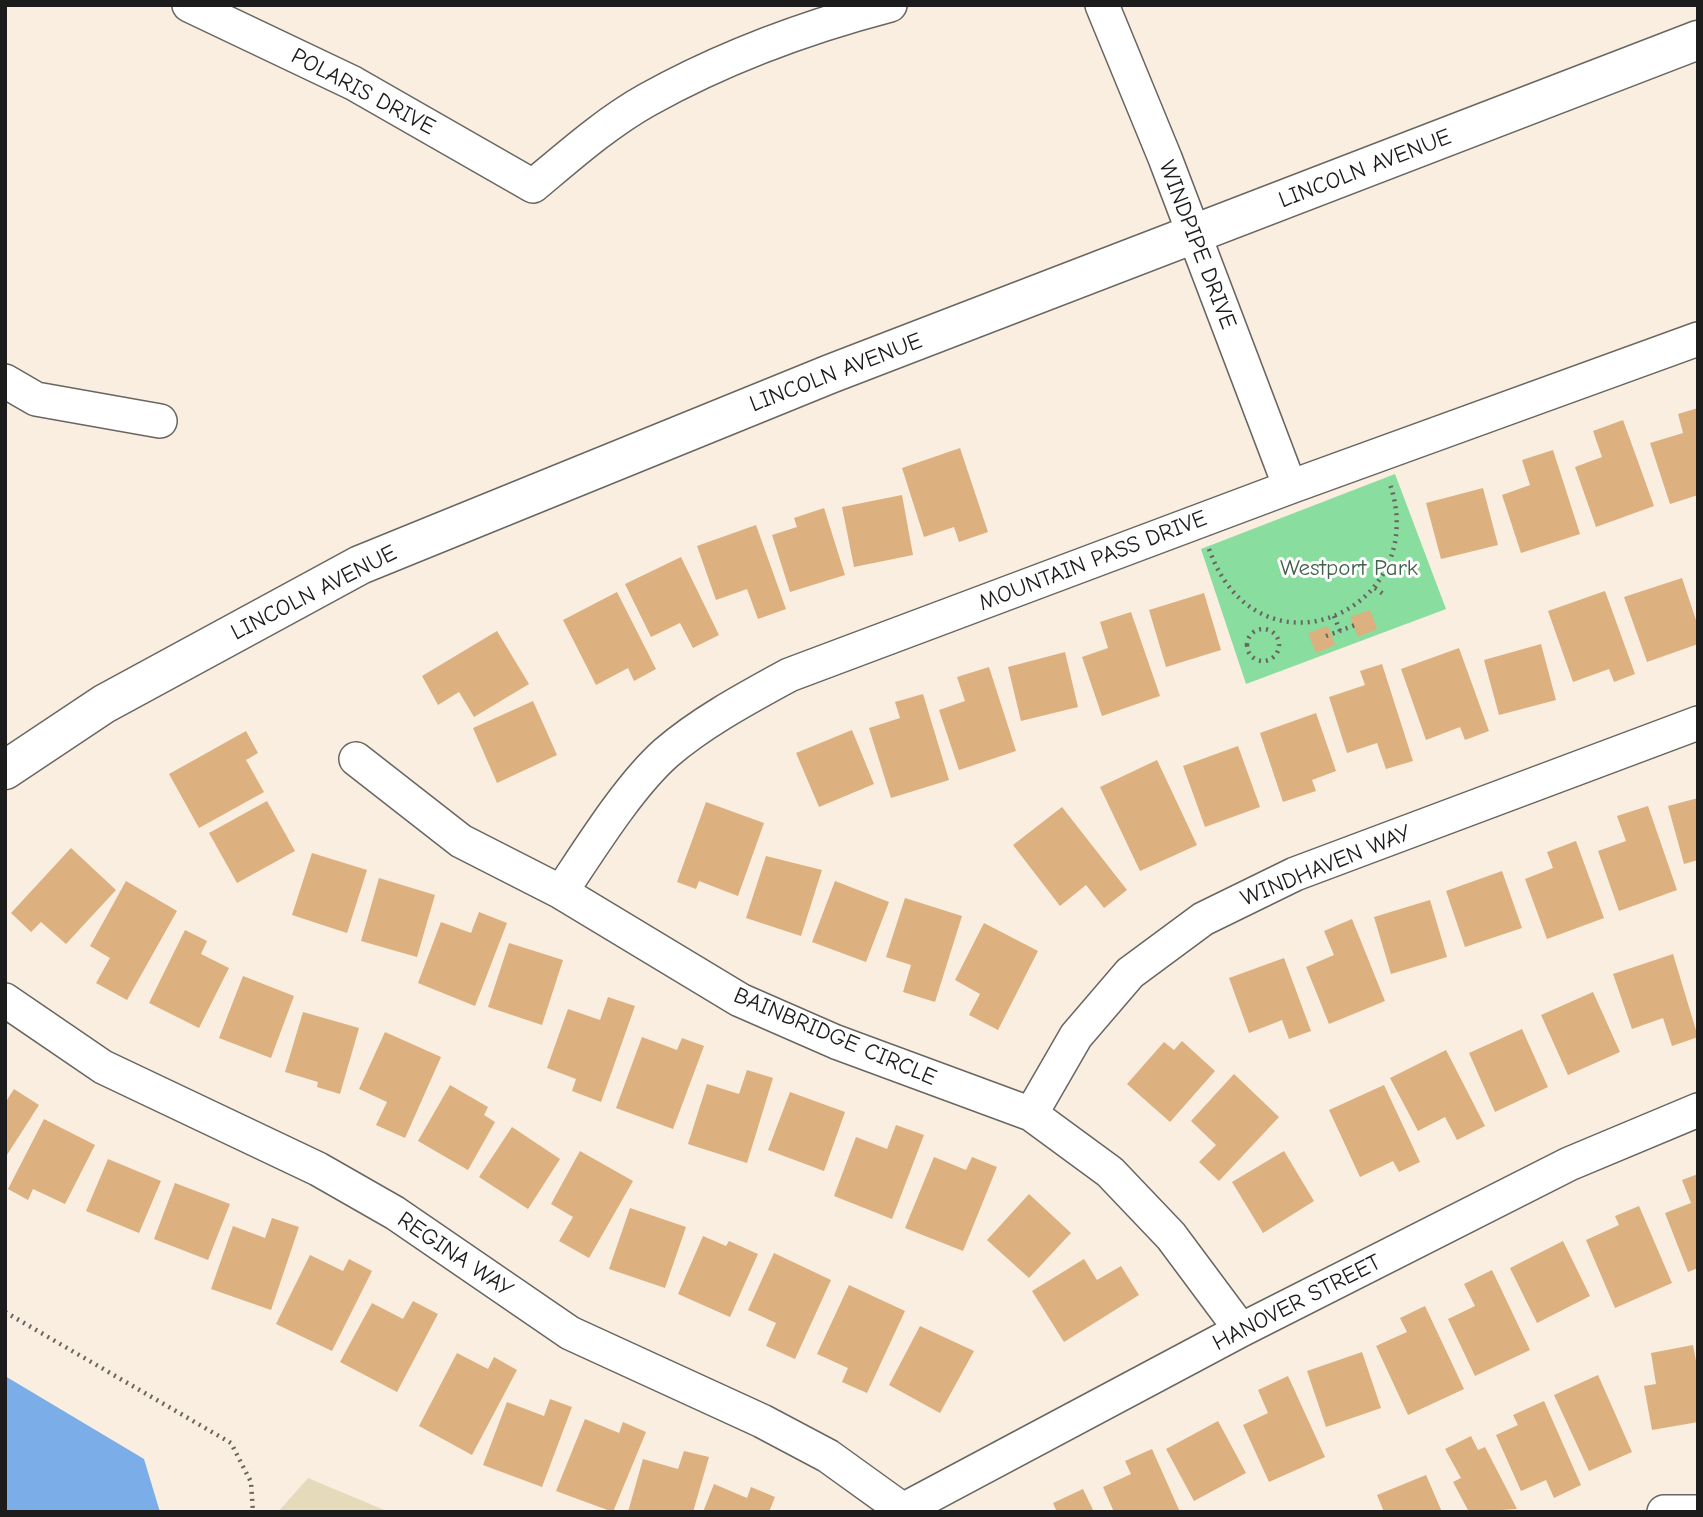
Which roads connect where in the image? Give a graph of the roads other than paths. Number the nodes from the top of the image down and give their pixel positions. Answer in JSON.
{"nodes":[{"id":1,"x":189,"y":5,"type":"edge"},
{"id":2,"x":890,"y":5,"type":"edge"},
{"id":3,"x":1102,"y":5,"type":"edge"},
{"id":4,"x":238,"y":16,"type":"edge"},
{"id":5,"x":1698,"y":40,"type":"edge"},
{"id":6,"x":1194,"y":236,"type":"junction"},
{"id":7,"x":1698,"y":339,"type":"edge"},
{"id":8,"x":5,"y":381,"type":"edge"},
{"id":9,"x":160,"y":421,"type":"dead end"},
{"id":10,"x":1290,"y":487,"type":"junction"},
{"id":11,"x":1698,"y":723,"type":"edge"},
{"id":12,"x":356,"y":759,"type":"dead end"},
{"id":13,"x":5,"y":770,"type":"edge"},
{"id":14,"x":561,"y":892,"type":"junction"},
{"id":15,"x":5,"y":1000,"type":"edge"},
{"id":16,"x":1698,"y":1110,"type":"edge"},
{"id":17,"x":1031,"y":1114,"type":"junction"},
{"id":18,"x":1241,"y":1330,"type":"junction"},
{"id":19,"x":903,"y":1510,"type":"edge"},
{"id":20,"x":1664,"y":1512,"type":"edge"},
{"id":21,"x":1698,"y":1512,"type":"edge"}],
"edges":[{"from":1,"to":4,"type":"street","name":"POLARIS DRIVE"},
{"from":2,"to":4,"type":"street","name":"POLARIS DRIVE"},
{"from":3,"to":6,"type":"street","name":"WINDPIPE DRIVE"},
{"from":5,"to":6,"type":"main road","name":"LINCOLN AVENUE"},
{"from":6,"to":10,"type":"street","name":"WINDPIPE DRIVE"},
{"from":6,"to":13,"type":"main road","name":"LINCOLN AVENUE"},
{"from":7,"to":10,"type":"street","name":"MOUNTAIN PASS DRIVE"},
{"from":8,"to":9,"type":"street"},
{"from":10,"to":14,"type":"street","name":"MOUNTAIN PASS DRIVE"},
{"from":11,"to":17,"type":"street","name":"WINDHAVEN WAY"},
{"from":12,"to":14,"type":"street","name":"BAINBRIDGE CIRCLE"},
{"from":14,"to":17,"type":"street","name":"BAINBRIDGE CIRCLE"},
{"from":15,"to":19,"type":"street","name":"REGINA WAY"},
{"from":16,"to":18,"type":"street","name":"HANOVER STREET"},
{"from":17,"to":18,"type":"street","name":"BAINBRIDGE CIRCLE"},
{"from":18,"to":19,"type":"street","name":"HANOVER STREET"},
{"from":20,"to":21,"type":"street"}]}
